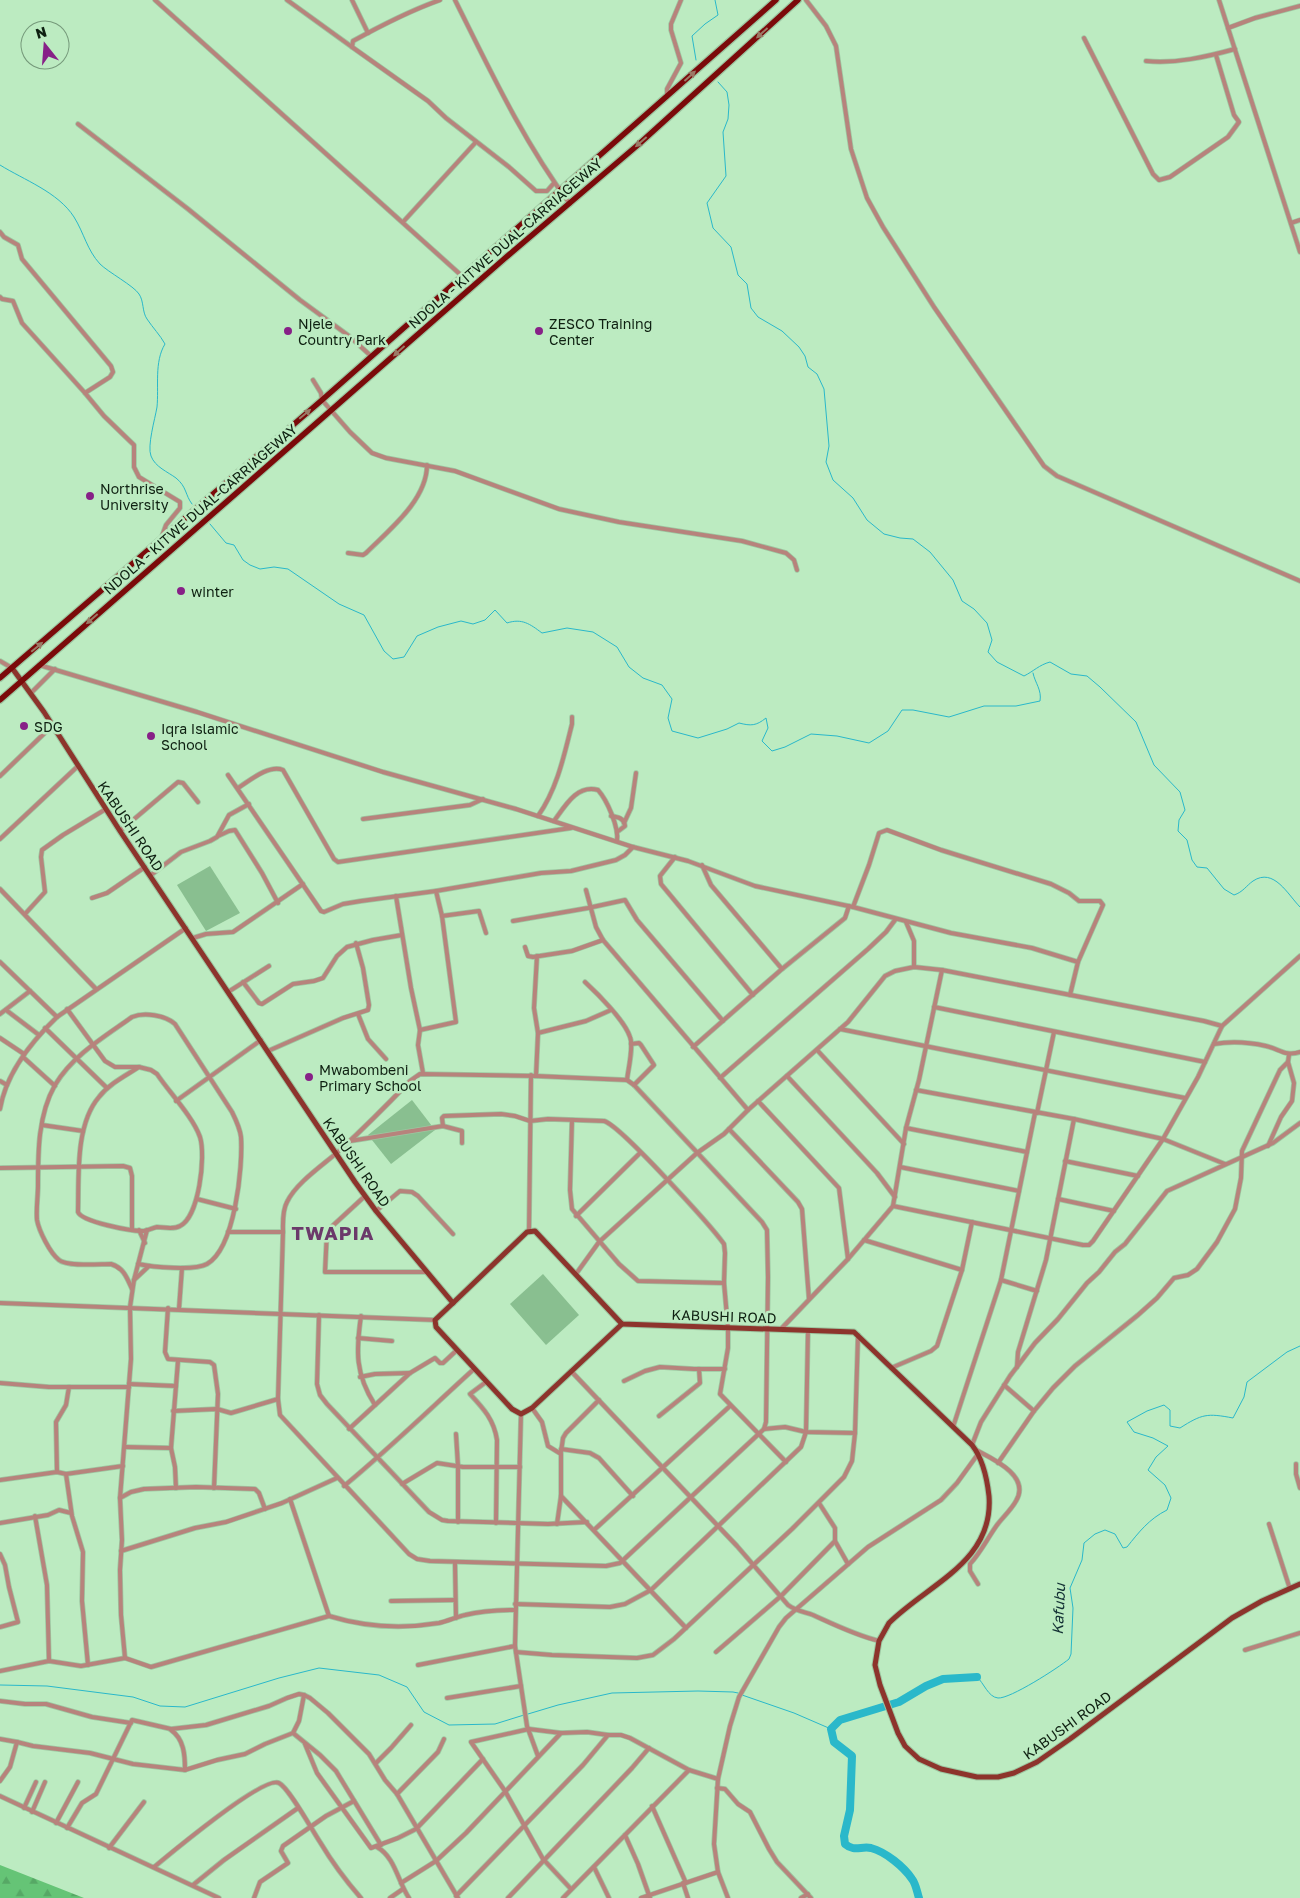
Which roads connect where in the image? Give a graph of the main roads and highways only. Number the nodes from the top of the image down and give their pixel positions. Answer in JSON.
{"nodes":[{"id":1,"x":776,"y":0,"type":"edge"},
{"id":2,"x":798,"y":0,"type":"edge"},
{"id":3,"x":12,"y":668,"type":"junction"},
{"id":4,"x":0,"y":678,"type":"edge"},
{"id":5,"x":22,"y":681,"type":"junction"},
{"id":6,"x":0,"y":700,"type":"edge"},
{"id":7,"x":452,"y":1303,"type":"junction"},
{"id":8,"x":622,"y":1324,"type":"junction"},
{"id":9,"x":1300,"y":1584,"type":"edge"}],
"edges":[{"from":3,"to":1,"type":"highway","name":"NDOLA - KITWE DUAL-CARRIAGEWAY","one_way":true},
{"from":2,"to":5,"type":"highway","name":"NDOLA - KITWE DUAL-CARRIAGEWAY","one_way":true},
{"from":3,"to":4,"type":"highway","name":"NDOLA - KITWE DUAL-CARRIAGEWAY"},
{"from":3,"to":5,"type":"main road","name":"KABUSHI ROAD"},
{"from":5,"to":6,"type":"highway","name":"NDOLA - KITWE DUAL-CARRIAGEWAY"},
{"from":5,"to":7,"type":"main road","name":"KABUSHI ROAD"},
{"from":7,"to":8,"type":"main road"},
{"from":7,"to":8,"type":"main road"},
{"from":8,"to":9,"type":"main road","name":"KABUSHI ROAD"}]}
